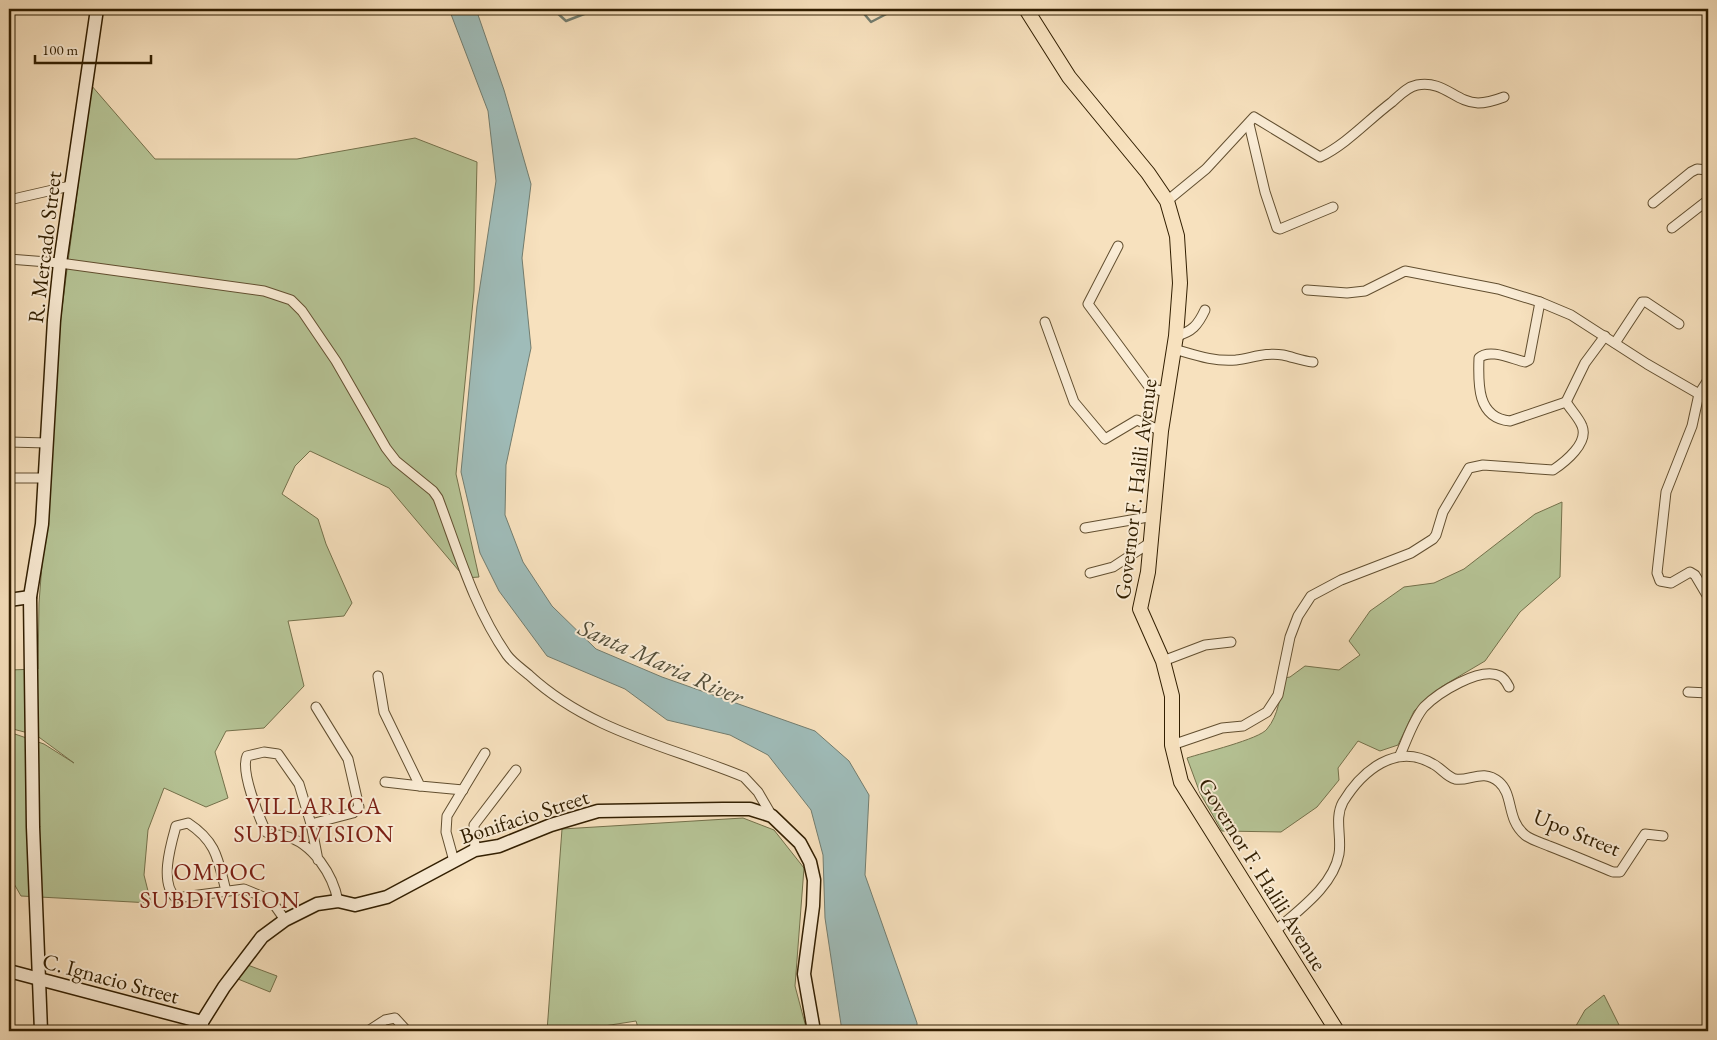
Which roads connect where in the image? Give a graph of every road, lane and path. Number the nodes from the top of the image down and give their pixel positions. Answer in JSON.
{"nodes":[{"id":1,"x":97,"y":9,"type":"edge"},
{"id":2,"x":1026,"y":9,"type":"edge"},
{"id":3,"x":1504,"y":97,"type":"dead end"},
{"id":4,"x":1252,"y":121,"type":"junction"},
{"id":5,"x":1708,"y":170,"type":"edge"},
{"id":6,"x":70,"y":186,"type":"junction"},
{"id":7,"x":9,"y":200,"type":"edge"},
{"id":8,"x":1708,"y":200,"type":"edge"},
{"id":9,"x":1167,"y":201,"type":"junction"},
{"id":10,"x":1654,"y":203,"type":"dead end"},
{"id":11,"x":1333,"y":207,"type":"dead end"},
{"id":12,"x":1672,"y":228,"type":"dead end"},
{"id":13,"x":1118,"y":246,"type":"dead end"},
{"id":14,"x":9,"y":259,"type":"edge"},
{"id":15,"x":60,"y":263,"type":"junction"},
{"id":16,"x":1307,"y":290,"type":"dead end"},
{"id":17,"x":1540,"y":302,"type":"junction"},
{"id":18,"x":1205,"y":310,"type":"dead end"},
{"id":19,"x":1045,"y":322,"type":"dead end"},
{"id":20,"x":1679,"y":324,"type":"dead end"},
{"id":21,"x":1605,"y":336,"type":"junction"},
{"id":22,"x":1175,"y":343,"type":"junction"},
{"id":23,"x":1615,"y":343,"type":"junction"},
{"id":24,"x":1313,"y":362,"type":"dead end"},
{"id":25,"x":1705,"y":387,"type":"edge"},
{"id":26,"x":1166,"y":392,"type":"junction"},
{"id":27,"x":1566,"y":402,"type":"junction"},
{"id":28,"x":1161,"y":431,"type":"junction"},
{"id":29,"x":9,"y":442,"type":"edge"},
{"id":30,"x":47,"y":443,"type":"junction"},
{"id":31,"x":9,"y":478,"type":"edge"},
{"id":32,"x":45,"y":478,"type":"junction"},
{"id":33,"x":1154,"y":516,"type":"junction"},
{"id":34,"x":1085,"y":528,"type":"dead end"},
{"id":35,"x":1151,"y":542,"type":"junction"},
{"id":36,"x":1090,"y":573,"type":"dead end"},
{"id":37,"x":30,"y":597,"type":"junction"},
{"id":38,"x":1708,"y":597,"type":"edge"},
{"id":39,"x":9,"y":600,"type":"edge"},
{"id":40,"x":1231,"y":642,"type":"dead end"},
{"id":41,"x":1163,"y":661,"type":"junction"},
{"id":42,"x":378,"y":676,"type":"dead end"},
{"id":43,"x":1509,"y":687,"type":"dead end"},
{"id":44,"x":1688,"y":692,"type":"dead end"},
{"id":45,"x":1708,"y":693,"type":"edge"},
{"id":46,"x":316,"y":708,"type":"dead end"},
{"id":47,"x":1172,"y":745,"type":"junction"},
{"id":48,"x":485,"y":753,"type":"dead end"},
{"id":49,"x":1400,"y":755,"type":"junction"},
{"id":50,"x":516,"y":770,"type":"dead end"},
{"id":51,"x":385,"y":782,"type":"dead end"},
{"id":52,"x":420,"y":786,"type":"junction"},
{"id":53,"x":463,"y":790,"type":"junction"},
{"id":54,"x":772,"y":816,"type":"junction"},
{"id":55,"x":311,"y":824,"type":"junction"},
{"id":56,"x":1663,"y":836,"type":"dead end"},
{"id":57,"x":475,"y":850,"type":"junction"},
{"id":58,"x":318,"y":860,"type":"junction"},
{"id":59,"x":454,"y":861,"type":"junction"},
{"id":60,"x":226,"y":891,"type":"junction"},
{"id":61,"x":338,"y":901,"type":"junction"},
{"id":62,"x":285,"y":920,"type":"junction"},
{"id":63,"x":1274,"y":932,"type":"junction"},
{"id":64,"x":9,"y":971,"type":"edge"},
{"id":65,"x":40,"y":980,"type":"junction"},
{"id":66,"x":202,"y":1027,"type":"edge"},
{"id":67,"x":41,"y":1031,"type":"edge"},
{"id":68,"x":368,"y":1031,"type":"edge"},
{"id":69,"x":407,"y":1031,"type":"edge"},
{"id":70,"x":814,"y":1031,"type":"edge"},
{"id":71,"x":1337,"y":1031,"type":"edge"}],
"edges":[{"from":1,"to":6,"type":"street","name":"R. Mercado Street"},
{"from":2,"to":9,"type":"main road","name":"Governor F. Halili Avenue"},
{"from":3,"to":4,"type":"street"},
{"from":4,"to":9,"type":"street"},
{"from":4,"to":11,"type":"street"},
{"from":5,"to":10,"type":"street"},
{"from":6,"to":7,"type":"street"},
{"from":6,"to":15,"type":"street","name":"R. Mercado Street"},
{"from":8,"to":12,"type":"street"},
{"from":9,"to":22,"type":"main road","name":"Governor F. Halili Avenue"},
{"from":13,"to":26,"type":"street"},
{"from":14,"to":15,"type":"street"},
{"from":15,"to":30,"type":"street","name":"R. Mercado Street"},
{"from":15,"to":54,"type":"street"},
{"from":16,"to":17,"type":"street"},
{"from":17,"to":21,"type":"street"},
{"from":17,"to":27,"type":"street"},
{"from":18,"to":22,"type":"street"},
{"from":19,"to":28,"type":"street"},
{"from":20,"to":23,"type":"street"},
{"from":21,"to":23,"type":"street"},
{"from":21,"to":27,"type":"street"},
{"from":22,"to":24,"type":"street"},
{"from":22,"to":26,"type":"main road","name":"Governor F. Halili Avenue"},
{"from":23,"to":25,"type":"street"},
{"from":25,"to":38,"type":"street"},
{"from":26,"to":28,"type":"main road","name":"Governor F. Halili Avenue"},
{"from":27,"to":47,"type":"street"},
{"from":28,"to":33,"type":"main road","name":"Governor F. Halili Avenue"},
{"from":29,"to":30,"type":"street"},
{"from":30,"to":32,"type":"street","name":"R. Mercado Street"},
{"from":31,"to":32,"type":"street"},
{"from":32,"to":37,"type":"street","name":"R. Mercado Street"},
{"from":33,"to":34,"type":"street"},
{"from":33,"to":35,"type":"main road","name":"Governor F. Halili Avenue"},
{"from":35,"to":36,"type":"street"},
{"from":35,"to":41,"type":"main road","name":"Governor F. Halili Avenue"},
{"from":37,"to":39,"type":"street"},
{"from":37,"to":65,"type":"street","name":"R. Mercado Street"},
{"from":40,"to":41,"type":"street"},
{"from":41,"to":47,"type":"main road","name":"Governor F. Halili Avenue"},
{"from":42,"to":52,"type":"street"},
{"from":43,"to":49,"type":"street"},
{"from":44,"to":45,"type":"street"},
{"from":46,"to":55,"type":"street"},
{"from":47,"to":63,"type":"main road","name":"Governor F. Halili Avenue"},
{"from":48,"to":53,"type":"street"},
{"from":49,"to":56,"type":"street","name":"Upo Street"},
{"from":49,"to":63,"type":"street"},
{"from":50,"to":57,"type":"street"},
{"from":51,"to":52,"type":"street"},
{"from":52,"to":53,"type":"street"},
{"from":53,"to":59,"type":"street"},
{"from":54,"to":57,"type":"street","name":"Bonifacio Street"},
{"from":54,"to":70,"type":"street"},
{"from":55,"to":58,"type":"street"},
{"from":55,"to":58,"type":"street"},
{"from":57,"to":59,"type":"street","name":"Bonifacio Street"},
{"from":58,"to":61,"type":"street"},
{"from":59,"to":61,"type":"street","name":"Bonifacio Street"},
{"from":60,"to":60,"type":"street"},
{"from":60,"to":62,"type":"street"},
{"from":61,"to":62,"type":"street","name":"Bonifacio Street"},
{"from":62,"to":66,"type":"street","name":"Bonifacio Street"},
{"from":63,"to":71,"type":"main road","name":"Governor F. Halili Avenue"},
{"from":64,"to":65,"type":"street","name":"C. Ignacio Street"},
{"from":65,"to":66,"type":"street","name":"C. Ignacio Street"},
{"from":65,"to":67,"type":"street","name":"R. Mercado Street"},
{"from":68,"to":69,"type":"street"}]}
